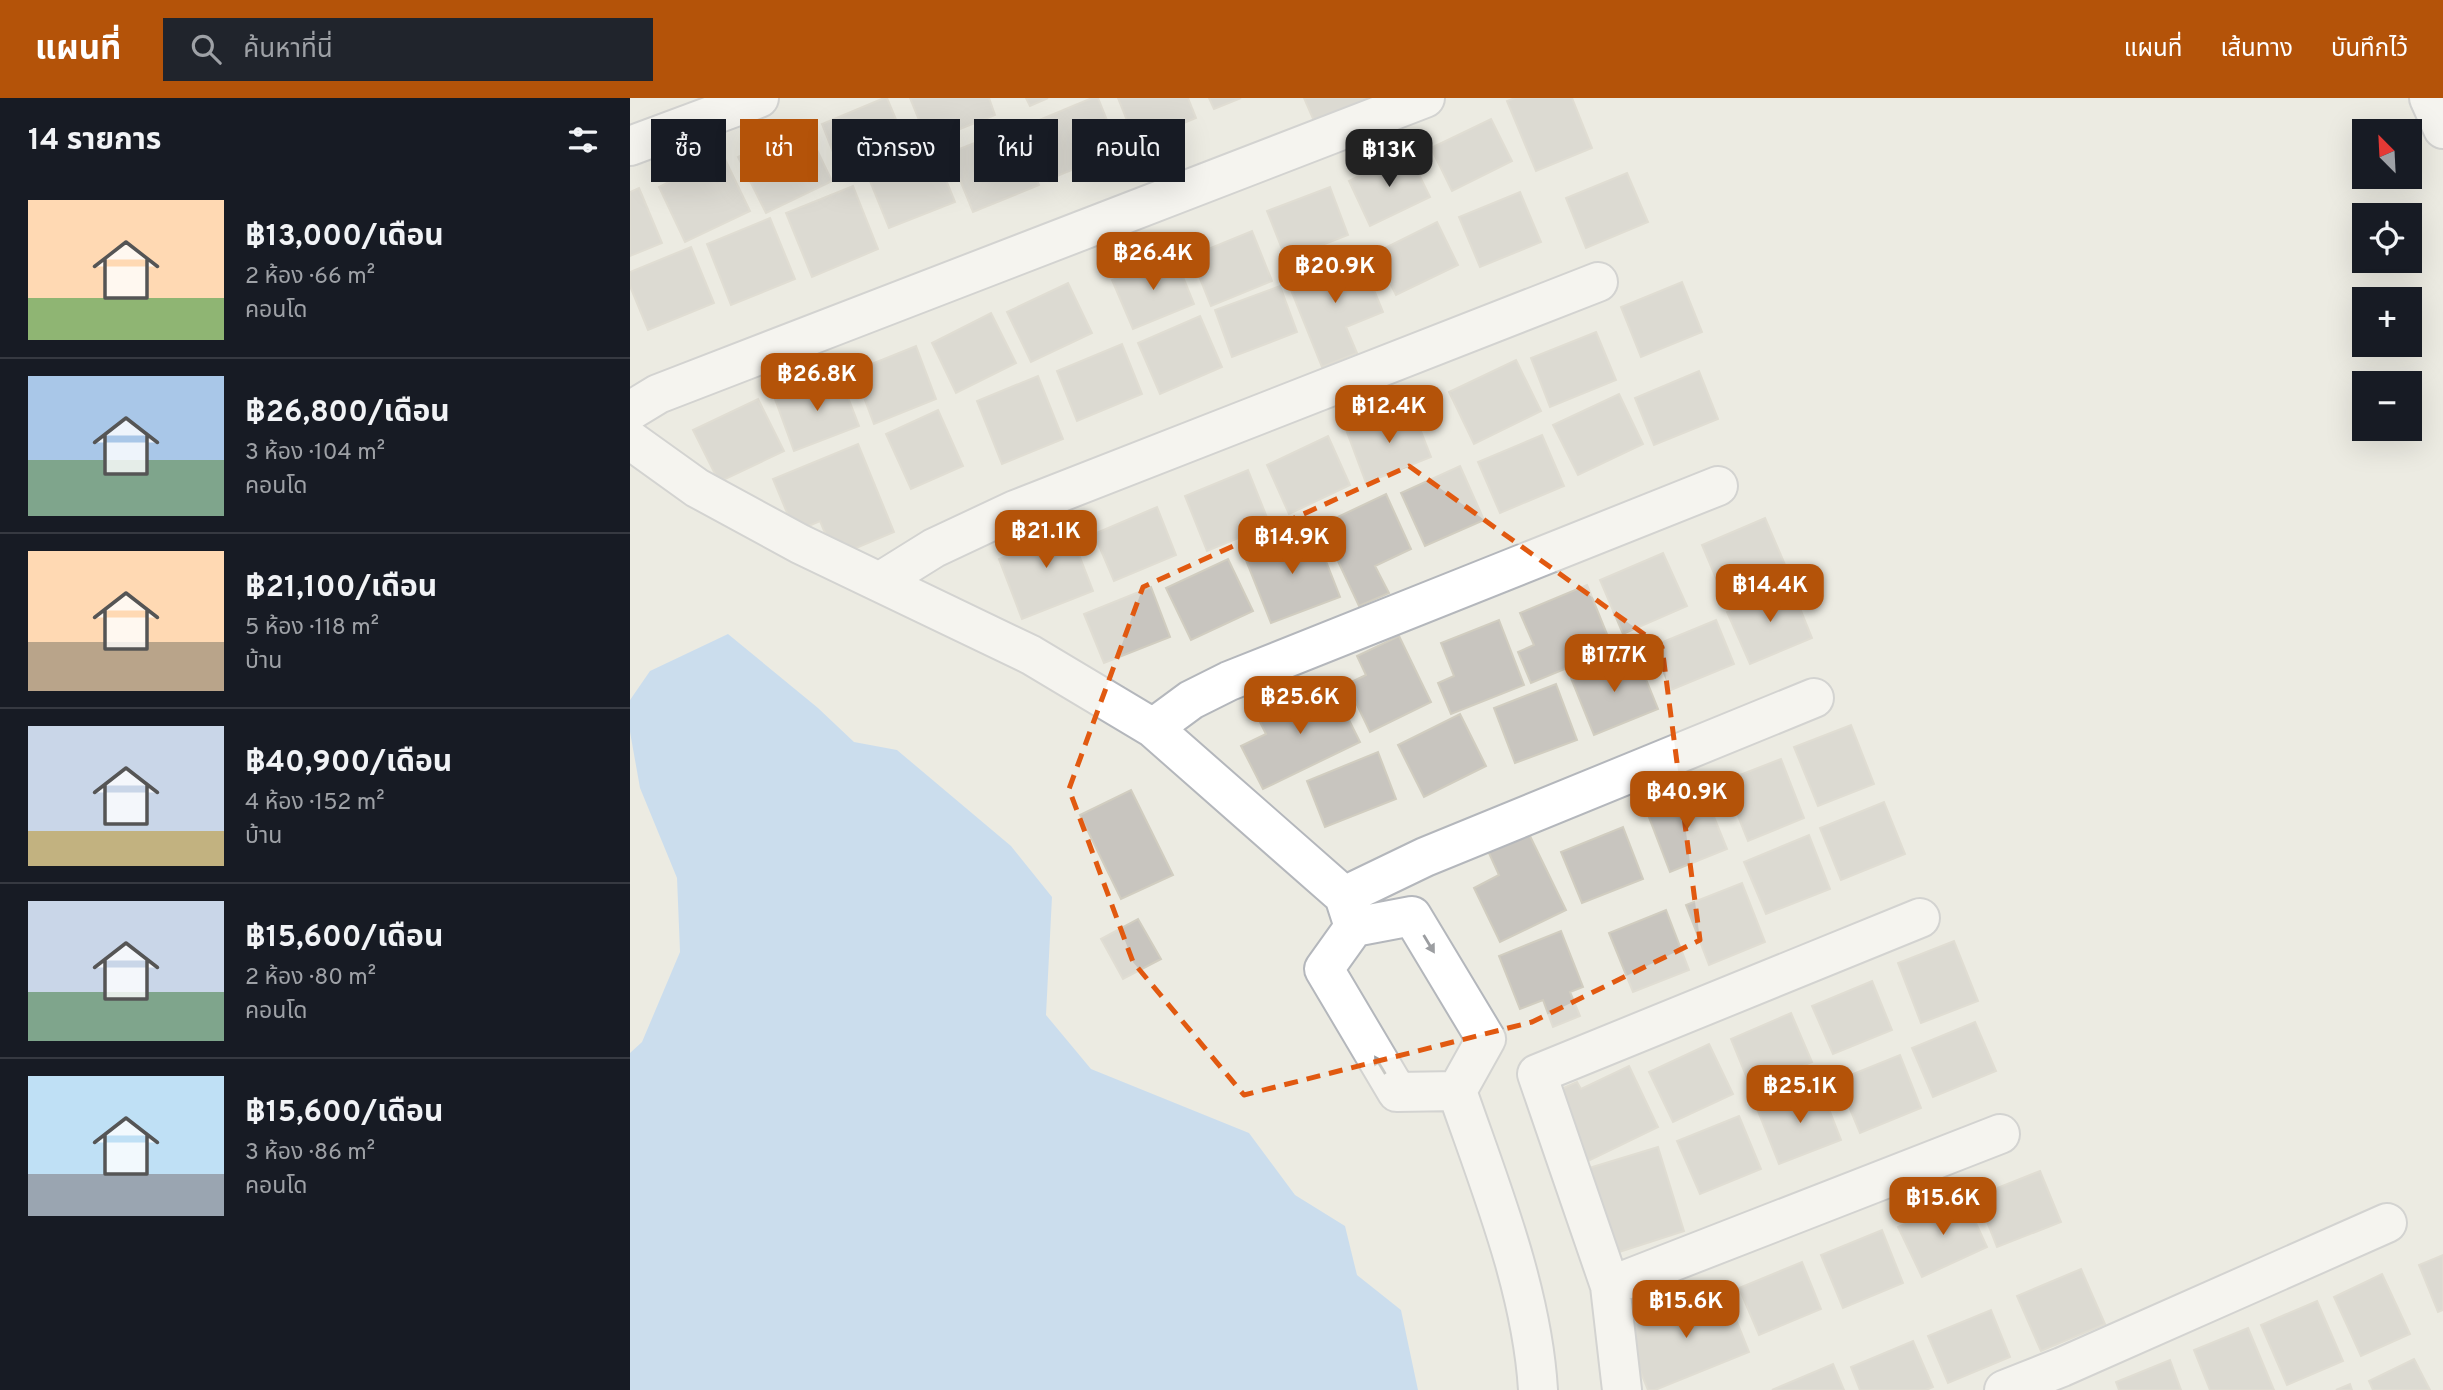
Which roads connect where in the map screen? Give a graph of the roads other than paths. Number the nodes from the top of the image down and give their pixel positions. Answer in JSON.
{"nodes":[{"id":1,"x":759,"y":98,"type":"edge"},
{"id":2,"x":1425,"y":98,"type":"edge"},
{"id":3,"x":2429,"y":98,"type":"edge"},
{"id":4,"x":2443,"y":129,"type":"edge"},
{"id":5,"x":630,"y":146,"type":"edge"},
{"id":6,"x":1598,"y":282,"type":"dead end"},
{"id":7,"x":630,"y":411,"type":"edge"},
{"id":8,"x":630,"y":440,"type":"edge"},
{"id":9,"x":1718,"y":486,"type":"dead end"},
{"id":10,"x":881,"y":581,"type":"junction"},
{"id":11,"x":1814,"y":698,"type":"dead end"},
{"id":12,"x":1153,"y":728,"type":"junction"},
{"id":13,"x":1349,"y":911,"type":"junction"},
{"id":14,"x":1920,"y":918,"type":"dead end"},
{"id":15,"x":1457,"y":1091,"type":"junction"},
{"id":16,"x":2000,"y":1134,"type":"dead end"},
{"id":17,"x":2387,"y":1223,"type":"dead end"},
{"id":18,"x":1610,"y":1286,"type":"junction"},
{"id":19,"x":1538,"y":1390,"type":"edge"},
{"id":20,"x":1622,"y":1390,"type":"edge"},
{"id":21,"x":2004,"y":1390,"type":"edge"}],
"edges":[{"from":1,"to":5,"type":"street"},
{"from":2,"to":7,"type":"street"},
{"from":3,"to":4,"type":"street"},
{"from":6,"to":10,"type":"street"},
{"from":8,"to":10,"type":"street"},
{"from":9,"to":12,"type":"street"},
{"from":10,"to":12,"type":"street"},
{"from":11,"to":13,"type":"street"},
{"from":12,"to":13,"type":"street"},
{"from":15,"to":13,"type":"street","one_way":true},
{"from":13,"to":15,"type":"street","one_way":true},
{"from":14,"to":18,"type":"street"},
{"from":15,"to":19,"type":"street"},
{"from":16,"to":18,"type":"street"},
{"from":17,"to":21,"type":"street"},
{"from":18,"to":20,"type":"street"}]}
